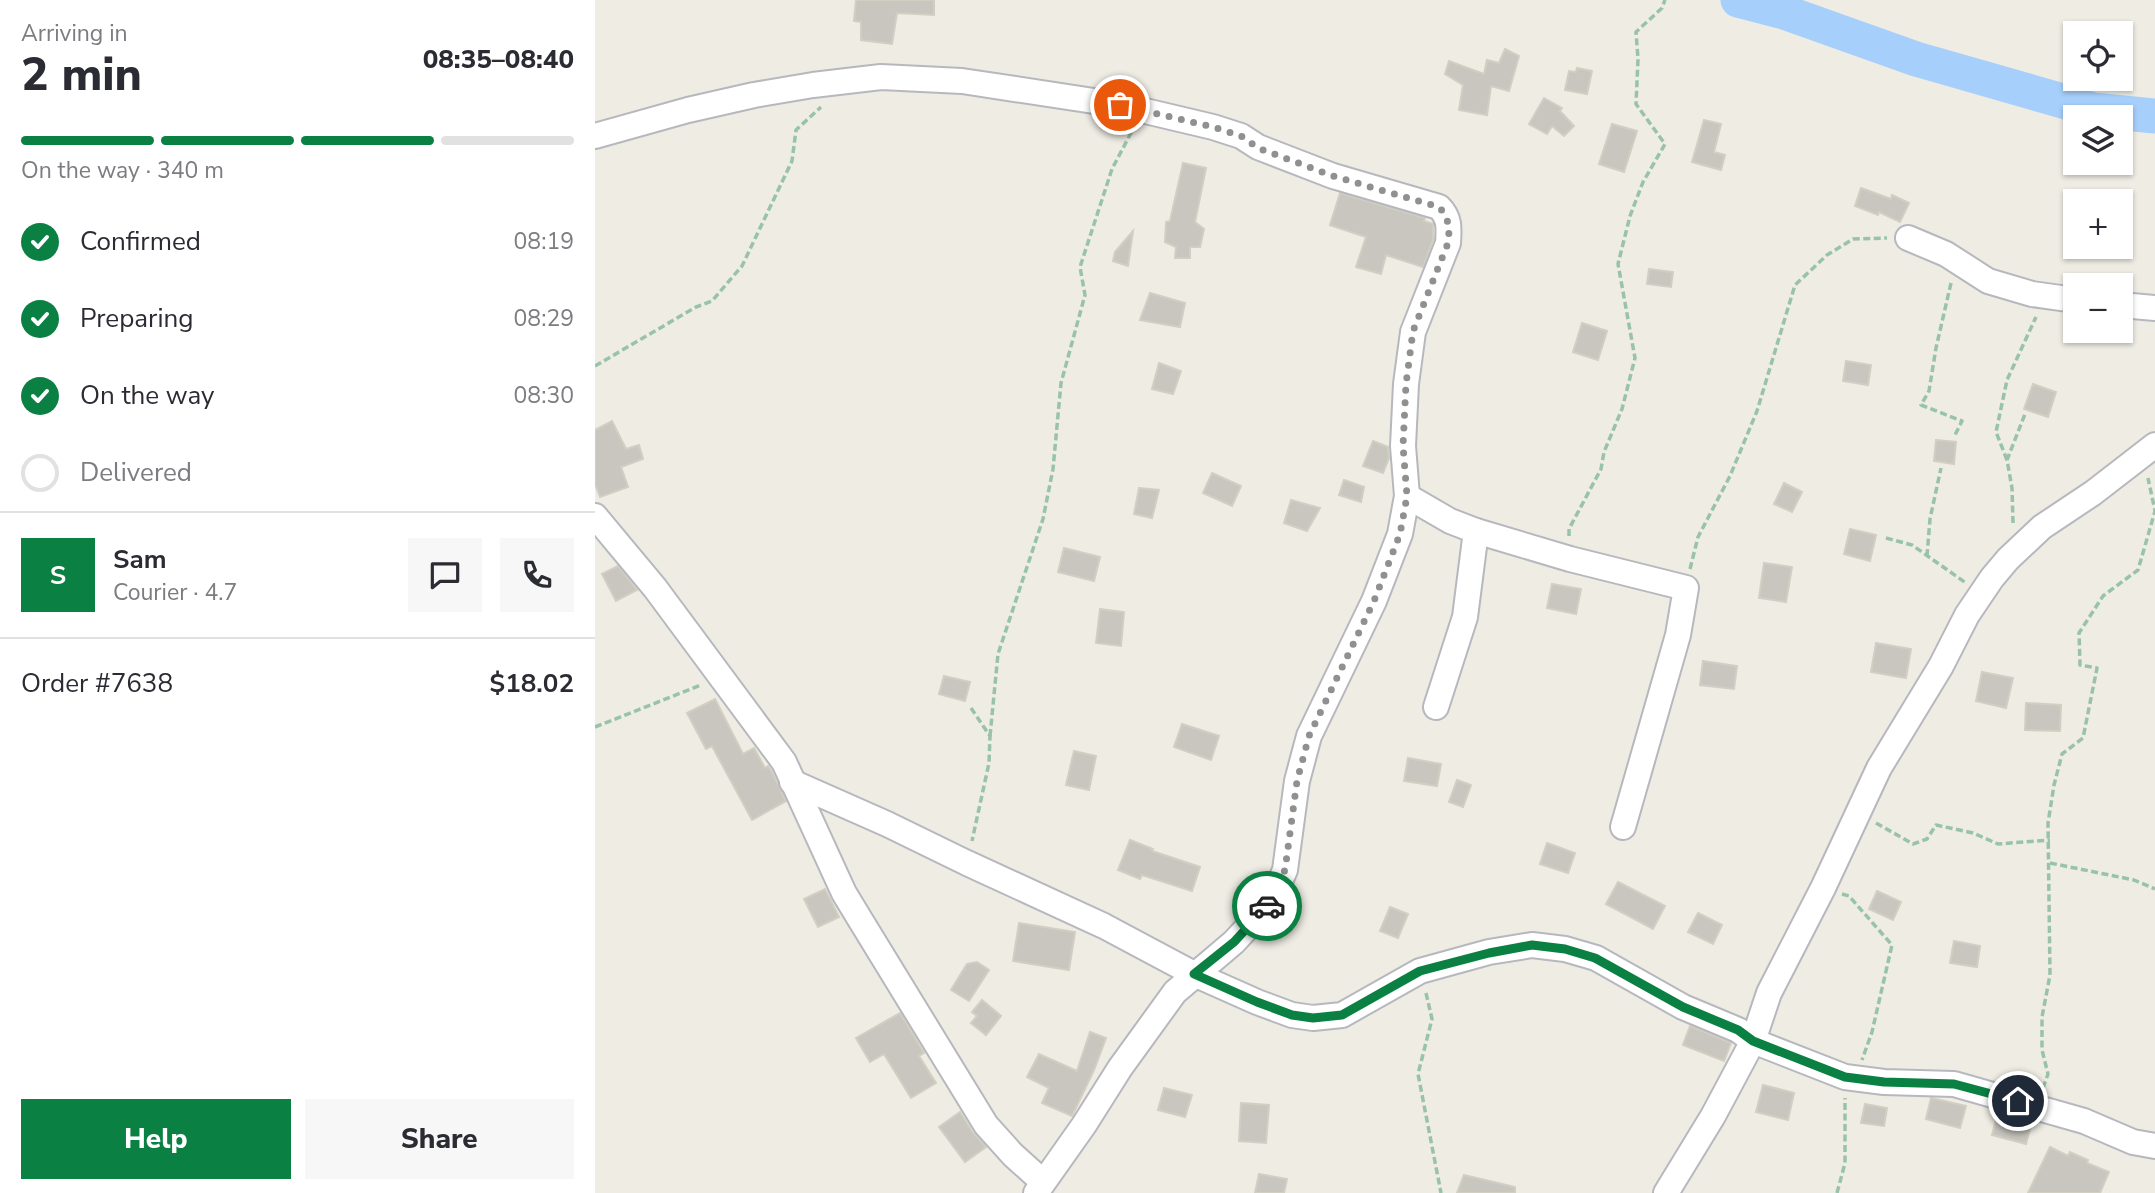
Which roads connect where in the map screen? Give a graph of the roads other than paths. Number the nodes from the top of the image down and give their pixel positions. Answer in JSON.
{"nodes":[{"id":1,"x":595,"y":136,"type":"edge"},
{"id":2,"x":1908,"y":238,"type":"road end"},
{"id":3,"x":2063,"y":298,"type":"edge"},
{"id":4,"x":2133,"y":305,"type":"edge"},
{"id":5,"x":2155,"y":308,"type":"edge"},
{"id":6,"x":2149,"y":449,"type":"edge"},
{"id":7,"x":1407,"y":496,"type":"junction"},
{"id":8,"x":595,"y":516,"type":"edge"},
{"id":9,"x":1476,"y":531,"type":"junction"},
{"id":10,"x":1436,"y":707,"type":"dead end"},
{"id":11,"x":792,"y":782,"type":"junction"},
{"id":12,"x":1623,"y":827,"type":"dead end"},
{"id":13,"x":1194,"y":974,"type":"junction"},
{"id":14,"x":1753,"y":1041,"type":"junction"},
{"id":15,"x":2155,"y":1146,"type":"edge"},
{"id":16,"x":1039,"y":1188,"type":"edge"},
{"id":17,"x":1666,"y":1193,"type":"edge"}],
"edges":[{"from":1,"to":7,"type":"street"},
{"from":2,"to":3,"type":"street"},
{"from":4,"to":5,"type":"street"},
{"from":6,"to":14,"type":"street"},
{"from":7,"to":9,"type":"street"},
{"from":7,"to":13,"type":"street"},
{"from":8,"to":11,"type":"street"},
{"from":9,"to":10,"type":"street"},
{"from":9,"to":12,"type":"street"},
{"from":11,"to":13,"type":"street"},
{"from":11,"to":16,"type":"street"},
{"from":13,"to":14,"type":"street"},
{"from":13,"to":16,"type":"street"},
{"from":14,"to":15,"type":"street"},
{"from":14,"to":17,"type":"street"}]}
